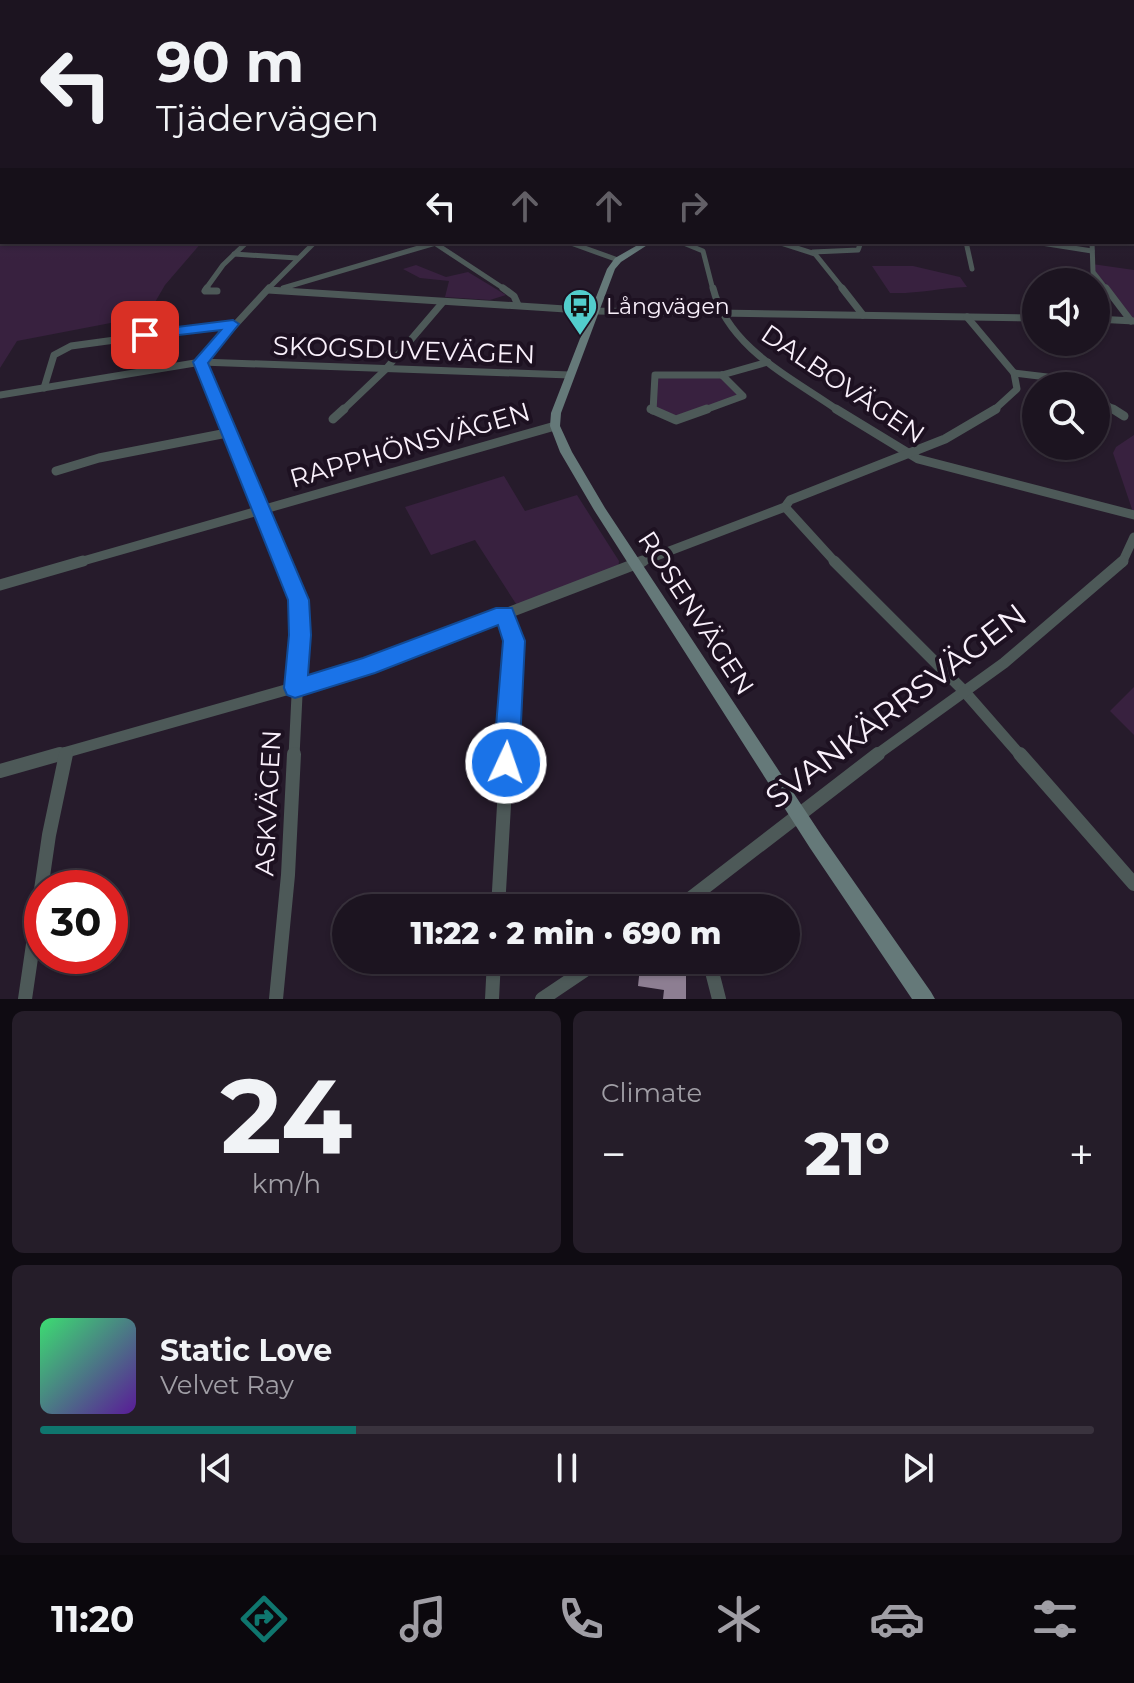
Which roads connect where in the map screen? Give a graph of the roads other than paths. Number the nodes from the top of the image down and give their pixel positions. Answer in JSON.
{"nodes":[{"id":1,"x":245,"y":244,"type":"edge"},
{"id":2,"x":313,"y":244,"type":"edge"},
{"id":3,"x":429,"y":244,"type":"edge"},
{"id":4,"x":439,"y":244,"type":"edge"},
{"id":5,"x":574,"y":244,"type":"edge"},
{"id":6,"x":645,"y":244,"type":"edge"},
{"id":7,"x":686,"y":244,"type":"edge"},
{"id":8,"x":785,"y":244,"type":"edge"},
{"id":9,"x":860,"y":244,"type":"edge"},
{"id":10,"x":966,"y":244,"type":"edge"},
{"id":11,"x":1048,"y":244,"type":"edge"},
{"id":12,"x":1092,"y":244,"type":"edge"},
{"id":13,"x":1092,"y":251,"type":"junction"},
{"id":14,"x":813,"y":252,"type":"junction"},
{"id":15,"x":234,"y":254,"type":"junction"},
{"id":16,"x":297,"y":258,"type":"junction"},
{"id":17,"x":618,"y":260,"type":"junction"},
{"id":18,"x":972,"y":269,"type":"dead end"},
{"id":19,"x":268,"y":290,"type":"junction"},
{"id":20,"x":217,"y":291,"type":"dead end"},
{"id":21,"x":443,"y":302,"type":"junction"},
{"id":22,"x":518,"y":305,"type":"junction"},
{"id":23,"x":596,"y":311,"type":"junction"},
{"id":24,"x":721,"y":312,"type":"junction"},
{"id":25,"x":863,"y":315,"type":"junction"},
{"id":26,"x":967,"y":317,"type":"junction"},
{"id":27,"x":1022,"y":318,"type":"edge"},
{"id":28,"x":1110,"y":320,"type":"edge"},
{"id":29,"x":1132,"y":321,"type":"edge"},
{"id":30,"x":233,"y":324,"type":"junction"},
{"id":31,"x":201,"y":362,"type":"junction"},
{"id":32,"x":768,"y":362,"type":"junction"},
{"id":33,"x":385,"y":370,"type":"junction"},
{"id":34,"x":1014,"y":373,"type":"junction"},
{"id":35,"x":1022,"y":374,"type":"edge"},
{"id":36,"x":570,"y":375,"type":"junction"},
{"id":37,"x":722,"y":375,"type":"junction"},
{"id":38,"x":44,"y":388,"type":"junction"},
{"id":39,"x":0,"y":395,"type":"edge"},
{"id":40,"x":1110,"y":407,"type":"edge"},
{"id":41,"x":1124,"y":416,"type":"dead end"},
{"id":42,"x":333,"y":419,"type":"dead end"},
{"id":43,"x":555,"y":426,"type":"junction"},
{"id":44,"x":227,"y":433,"type":"junction"},
{"id":45,"x":907,"y":454,"type":"junction"},
{"id":46,"x":56,"y":471,"type":"dead end"},
{"id":47,"x":785,"y":507,"type":"junction"},
{"id":48,"x":263,"y":511,"type":"junction"},
{"id":49,"x":1134,"y":515,"type":"edge"},
{"id":50,"x":1134,"y":537,"type":"edge"},
{"id":51,"x":634,"y":563,"type":"junction"},
{"id":52,"x":0,"y":585,"type":"edge"},
{"id":53,"x":504,"y":613,"type":"junction"},
{"id":54,"x":295,"y":688,"type":"junction"},
{"id":55,"x":964,"y":691,"type":"junction"},
{"id":56,"x":66,"y":754,"type":"junction"},
{"id":57,"x":0,"y":771,"type":"edge"},
{"id":58,"x":799,"y":814,"type":"junction"},
{"id":59,"x":1134,"y":884,"type":"edge"},
{"id":60,"x":499,"y":894,"type":"edge"},
{"id":61,"x":696,"y":894,"type":"edge"},
{"id":62,"x":493,"y":974,"type":"edge"},
{"id":63,"x":579,"y":974,"type":"edge"},
{"id":64,"x":713,"y":974,"type":"edge"},
{"id":65,"x":25,"y":999,"type":"edge"},
{"id":66,"x":276,"y":999,"type":"edge"},
{"id":67,"x":492,"y":999,"type":"edge"},
{"id":68,"x":542,"y":999,"type":"edge"},
{"id":69,"x":719,"y":999,"type":"edge"},
{"id":70,"x":924,"y":999,"type":"edge"}],
"edges":[{"from":1,"to":15,"type":"street"},
{"from":2,"to":16,"type":"street"},
{"from":3,"to":19,"type":"street"},
{"from":4,"to":22,"type":"street"},
{"from":5,"to":17,"type":"street"},
{"from":6,"to":17,"type":"street"},
{"from":7,"to":24,"type":"street","name":"DALBOVÄGEN"},
{"from":8,"to":14,"type":"street"},
{"from":9,"to":14,"type":"street"},
{"from":10,"to":18,"type":"street"},
{"from":11,"to":13,"type":"street"},
{"from":12,"to":13,"type":"street"},
{"from":13,"to":29,"type":"street"},
{"from":14,"to":25,"type":"street"},
{"from":15,"to":16,"type":"street"},
{"from":15,"to":20,"type":"street"},
{"from":16,"to":19,"type":"street"},
{"from":17,"to":23,"type":"street"},
{"from":19,"to":21,"type":"street"},
{"from":19,"to":30,"type":"street"},
{"from":21,"to":22,"type":"street"},
{"from":21,"to":33,"type":"street"},
{"from":22,"to":23,"type":"street"},
{"from":23,"to":24,"type":"street"},
{"from":23,"to":36,"type":"street"},
{"from":24,"to":25,"type":"street"},
{"from":24,"to":32,"type":"street","name":"DALBOVÄGEN"},
{"from":25,"to":26,"type":"street"},
{"from":26,"to":27,"type":"street"},
{"from":26,"to":34,"type":"street"},
{"from":28,"to":29,"type":"street"},
{"from":30,"to":31,"type":"street"},
{"from":30,"to":38,"type":"street"},
{"from":31,"to":33,"type":"street","name":"SKOGSDUVEVÄGEN"},
{"from":31,"to":38,"type":"street","name":"SKOGSDUVEVÄGEN"},
{"from":31,"to":44,"type":"street","name":"ASKVÄGEN"},
{"from":32,"to":37,"type":"street"},
{"from":32,"to":45,"type":"street","name":"DALBOVÄGEN"},
{"from":33,"to":36,"type":"street","name":"SKOGSDUVEVÄGEN"},
{"from":33,"to":42,"type":"street"},
{"from":34,"to":35,"type":"street"},
{"from":34,"to":45,"type":"street"},
{"from":36,"to":43,"type":"street"},
{"from":37,"to":37,"type":"street"},
{"from":38,"to":39,"type":"street","name":"SKOGSDUVEVÄGEN"},
{"from":40,"to":41,"type":"street"},
{"from":43,"to":48,"type":"street","name":"RAPPHÖNSVÄGEN"},
{"from":43,"to":51,"type":"street","name":"ROSENVÄGEN"},
{"from":44,"to":46,"type":"street"},
{"from":44,"to":48,"type":"street","name":"ASKVÄGEN"},
{"from":45,"to":47,"type":"street"},
{"from":45,"to":49,"type":"street","name":"DALBOVÄGEN"},
{"from":47,"to":51,"type":"street"},
{"from":47,"to":55,"type":"street"},
{"from":48,"to":52,"type":"street","name":"RAPPHÖNSVÄGEN"},
{"from":48,"to":54,"type":"street","name":"ASKVÄGEN"},
{"from":50,"to":55,"type":"street","name":"SVANKÄRRSVÄGEN"},
{"from":51,"to":53,"type":"street"},
{"from":51,"to":58,"type":"street","name":"ROSENVÄGEN"},
{"from":53,"to":54,"type":"street"},
{"from":53,"to":60,"type":"street"},
{"from":54,"to":56,"type":"street"},
{"from":54,"to":66,"type":"street","name":"ASKVÄGEN"},
{"from":55,"to":58,"type":"street","name":"SVANKÄRRSVÄGEN"},
{"from":55,"to":59,"type":"street"},
{"from":56,"to":57,"type":"street"},
{"from":56,"to":65,"type":"street"},
{"from":58,"to":61,"type":"street","name":"SVANKÄRRSVÄGEN"},
{"from":58,"to":70,"type":"street","name":"ROSENVÄGEN"},
{"from":62,"to":67,"type":"street"},
{"from":63,"to":68,"type":"street"},
{"from":64,"to":69,"type":"street"}]}
